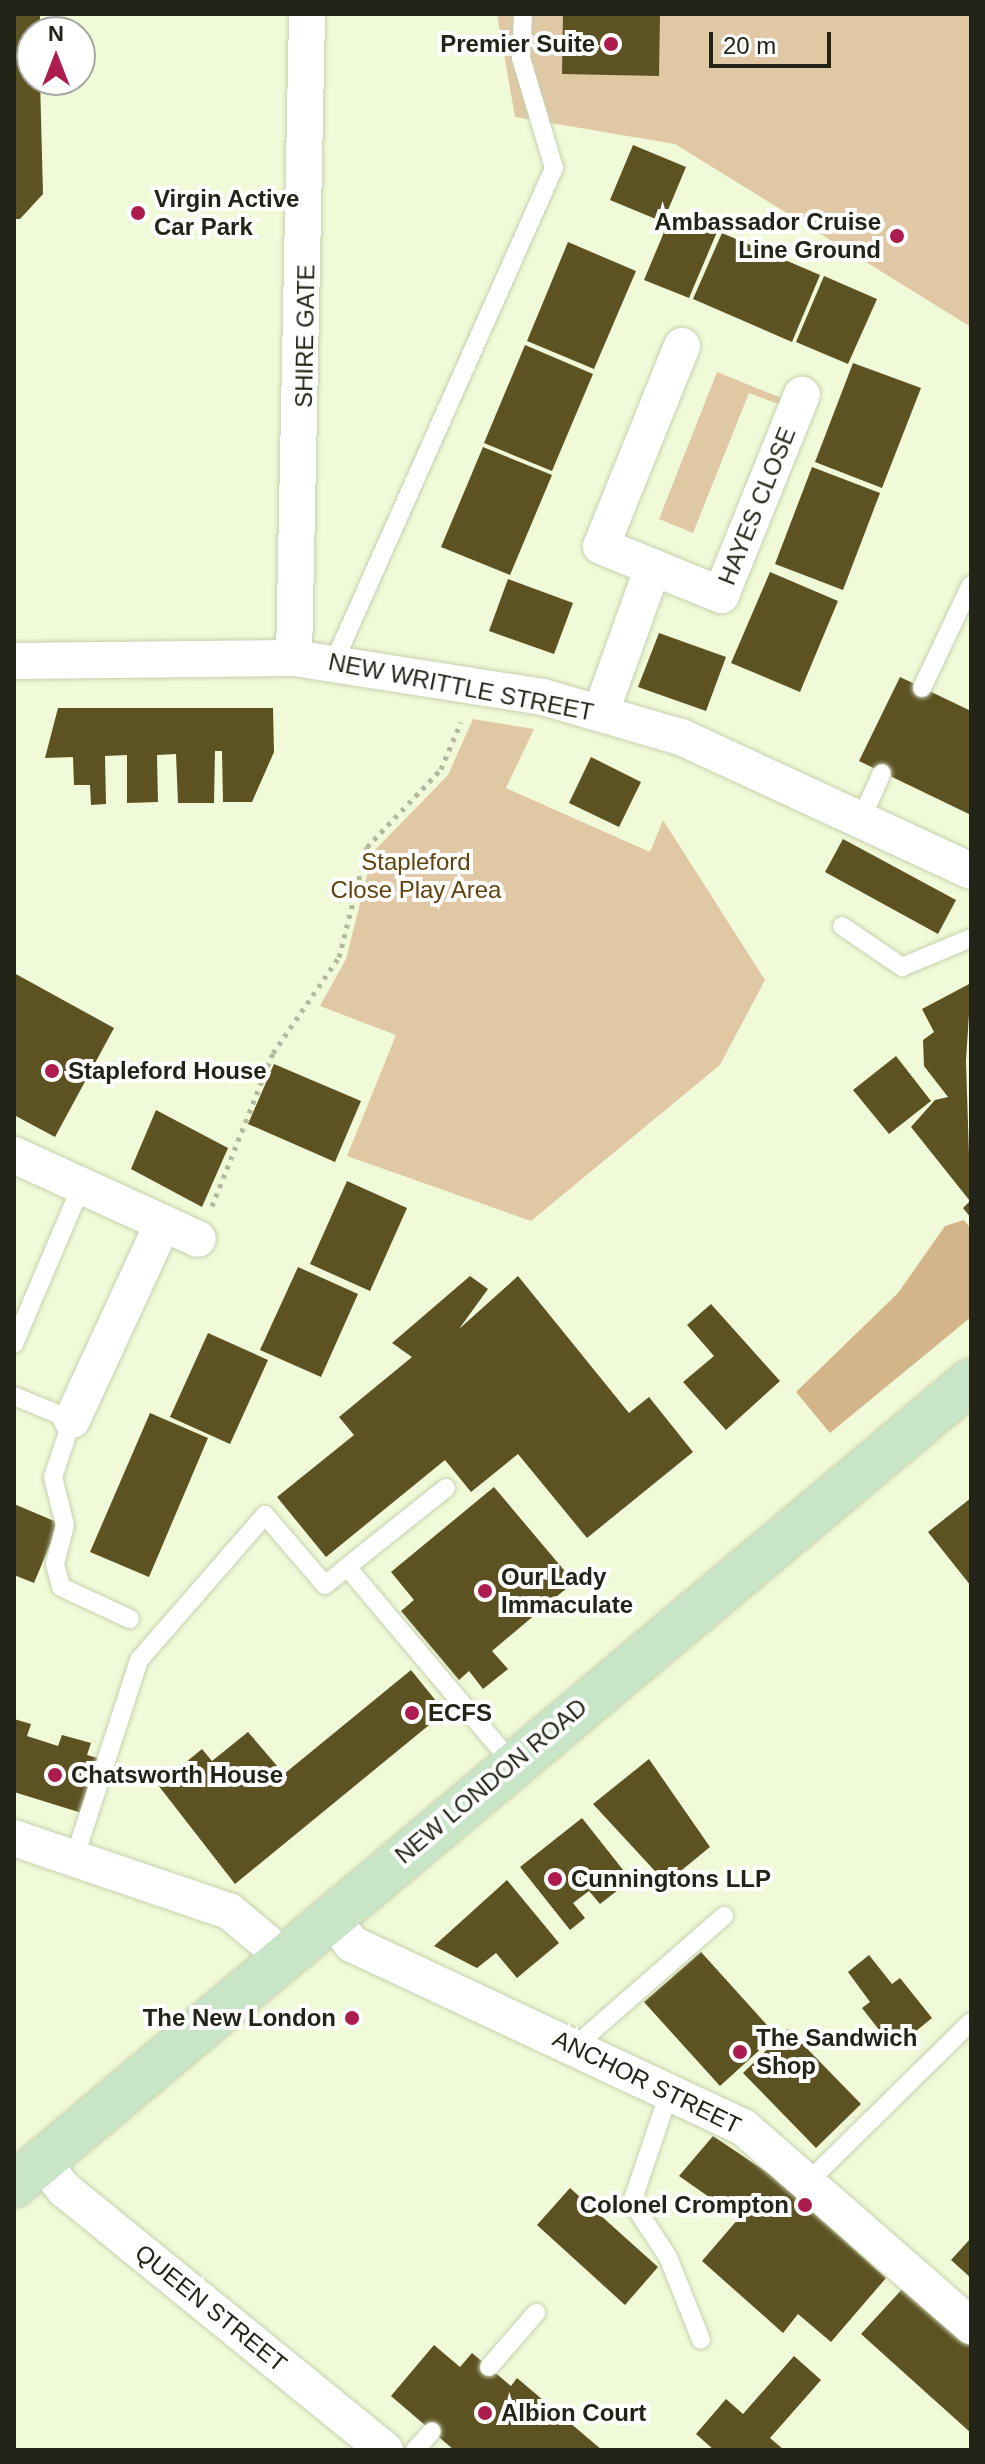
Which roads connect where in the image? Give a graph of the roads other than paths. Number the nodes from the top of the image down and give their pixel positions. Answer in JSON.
{"nodes":[{"id":1,"x":307,"y":14,"type":"edge"},
{"id":2,"x":523,"y":14,"type":"edge"},
{"id":3,"x":682,"y":346,"type":"dead end"},
{"id":4,"x":802,"y":395,"type":"dead end"},
{"id":5,"x":653,"y":567,"type":"junction"},
{"id":6,"x":971,"y":585,"type":"edge"},
{"id":7,"x":294,"y":658,"type":"junction"},
{"id":8,"x":14,"y":661,"type":"edge"},
{"id":9,"x":334,"y":662,"type":"junction"},
{"id":10,"x":922,"y":688,"type":"dead end"},
{"id":11,"x":601,"y":712,"type":"junction"},
{"id":12,"x":882,"y":773,"type":"dead end"},
{"id":13,"x":862,"y":817,"type":"junction"},
{"id":14,"x":971,"y":871,"type":"edge"},
{"id":15,"x":842,"y":926,"type":"dead end"},
{"id":16,"x":971,"y":938,"type":"edge"},
{"id":17,"x":14,"y":1155,"type":"edge"},
{"id":18,"x":81,"y":1187,"type":"junction"},
{"id":19,"x":163,"y":1223,"type":"junction"},
{"id":20,"x":198,"y":1239,"type":"road end"},
{"id":21,"x":14,"y":1344,"type":"edge"},
{"id":22,"x":971,"y":1381,"type":"edge"},
{"id":23,"x":14,"y":1396,"type":"edge"},
{"id":24,"x":72,"y":1420,"type":"junction"},
{"id":25,"x":446,"y":1488,"type":"dead end"},
{"id":26,"x":347,"y":1567,"type":"junction"},
{"id":27,"x":130,"y":1619,"type":"dead end"},
{"id":28,"x":512,"y":1763,"type":"junction"},
{"id":29,"x":14,"y":1838,"type":"edge"},
{"id":30,"x":75,"y":1856,"type":"junction"},
{"id":31,"x":724,"y":1916,"type":"dead end"},
{"id":32,"x":330,"y":1917,"type":"junction"},
{"id":33,"x":284,"y":1957,"type":"junction"},
{"id":34,"x":971,"y":2022,"type":"edge"},
{"id":35,"x":575,"y":2046,"type":"junction"},
{"id":36,"x":671,"y":2087,"type":"junction"},
{"id":37,"x":28,"y":2174,"type":"edge"},
{"id":38,"x":811,"y":2179,"type":"junction"},
{"id":39,"x":536,"y":2313,"type":"dead end"},
{"id":40,"x":971,"y":2326,"type":"edge"},
{"id":41,"x":701,"y":2340,"type":"dead end"},
{"id":42,"x":489,"y":2367,"type":"dead end"},
{"id":43,"x":432,"y":2431,"type":"dead end"},
{"id":44,"x":385,"y":2450,"type":"edge"},
{"id":45,"x":415,"y":2450,"type":"edge"}],
"edges":[{"from":1,"to":7,"type":"street","name":"SHIRE GATE"},
{"from":2,"to":9,"type":"lane"},
{"from":3,"to":5,"type":"street","name":"HAYES CLOSE"},
{"from":4,"to":5,"type":"street","name":"HAYES CLOSE"},
{"from":5,"to":11,"type":"street"},
{"from":6,"to":10,"type":"lane"},
{"from":7,"to":8,"type":"street","name":"NEW WRITTLE STREET"},
{"from":7,"to":9,"type":"street","name":"NEW WRITTLE STREET"},
{"from":9,"to":11,"type":"street","name":"NEW WRITTLE STREET"},
{"from":11,"to":13,"type":"street","name":"NEW WRITTLE STREET"},
{"from":12,"to":13,"type":"lane"},
{"from":13,"to":14,"type":"street","name":"NEW WRITTLE STREET"},
{"from":15,"to":16,"type":"lane"},
{"from":17,"to":18,"type":"street"},
{"from":18,"to":19,"type":"street"},
{"from":18,"to":21,"type":"lane"},
{"from":19,"to":20,"type":"street"},
{"from":19,"to":24,"type":"street"},
{"from":22,"to":28,"type":"main road","name":"NEW LONDON ROAD"},
{"from":23,"to":24,"type":"lane"},
{"from":24,"to":27,"type":"lane"},
{"from":25,"to":26,"type":"lane"},
{"from":26,"to":28,"type":"lane"},
{"from":26,"to":30,"type":"lane"},
{"from":28,"to":32,"type":"main road","name":"NEW LONDON ROAD"},
{"from":29,"to":30,"type":"street"},
{"from":30,"to":33,"type":"street"},
{"from":31,"to":35,"type":"lane"},
{"from":32,"to":33,"type":"main road","name":"NEW LONDON ROAD"},
{"from":32,"to":35,"type":"street","name":"ANCHOR STREET"},
{"from":33,"to":37,"type":"main road","name":"NEW LONDON ROAD"},
{"from":34,"to":38,"type":"lane"},
{"from":35,"to":36,"type":"street","name":"ANCHOR STREET"},
{"from":36,"to":38,"type":"street","name":"ANCHOR STREET"},
{"from":36,"to":41,"type":"lane"},
{"from":37,"to":44,"type":"street","name":"QUEEN STREET"},
{"from":38,"to":40,"type":"street","name":"ANCHOR STREET"},
{"from":39,"to":42,"type":"lane"},
{"from":43,"to":45,"type":"lane"}]}
